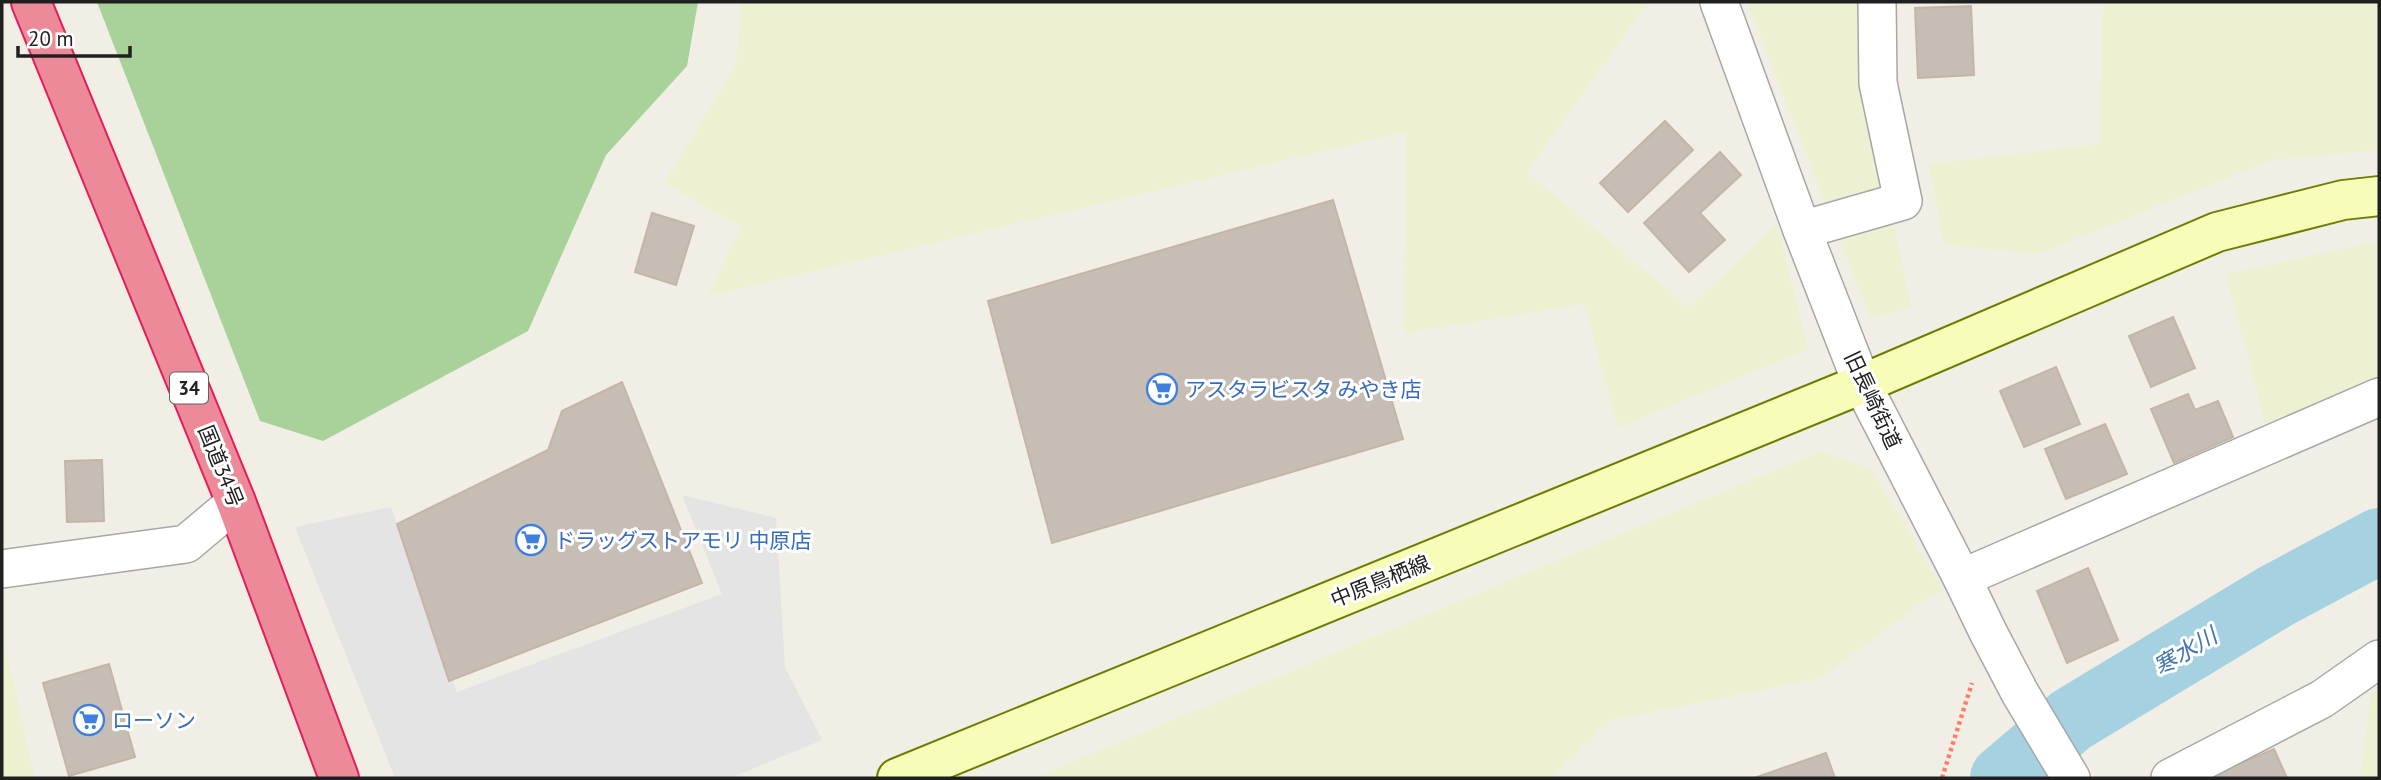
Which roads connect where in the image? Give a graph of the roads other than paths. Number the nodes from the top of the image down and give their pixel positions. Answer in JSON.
{"nodes":[{"id":1,"x":31,"y":2,"type":"edge"},
{"id":2,"x":1718,"y":2,"type":"edge"},
{"id":3,"x":1877,"y":2,"type":"edge"},
{"id":4,"x":2379,"y":196,"type":"edge"},
{"id":5,"x":1802,"y":230,"type":"junction"},
{"id":6,"x":1862,"y":384,"type":"junction"},
{"id":7,"x":2379,"y":397,"type":"edge"},
{"id":8,"x":236,"y":502,"type":"junction"},
{"id":9,"x":2,"y":569,"type":"edge"},
{"id":10,"x":1962,"y":578,"type":"junction"},
{"id":11,"x":2379,"y":659,"type":"edge"},
{"id":12,"x":339,"y":778,"type":"edge"},
{"id":13,"x":897,"y":778,"type":"edge"},
{"id":14,"x":2071,"y":778,"type":"edge"},
{"id":15,"x":2170,"y":778,"type":"edge"}],
"edges":[{"from":1,"to":8,"type":"highway","name":"国道34号","number":"34"},
{"from":2,"to":5,"type":"street","name":"旧長崎街道"},
{"from":3,"to":5,"type":"street"},
{"from":4,"to":6,"type":"main road","name":"中原鳥栖線"},
{"from":5,"to":6,"type":"street","name":"旧長崎街道"},
{"from":6,"to":10,"type":"street","name":"旧長崎街道"},
{"from":6,"to":13,"type":"main road","name":"中原鳥栖線"},
{"from":7,"to":10,"type":"street"},
{"from":8,"to":9,"type":"street"},
{"from":8,"to":12,"type":"highway","name":"国道34号","number":"34"},
{"from":10,"to":14,"type":"street","name":"旧長崎街道"},
{"from":11,"to":15,"type":"street"}]}
